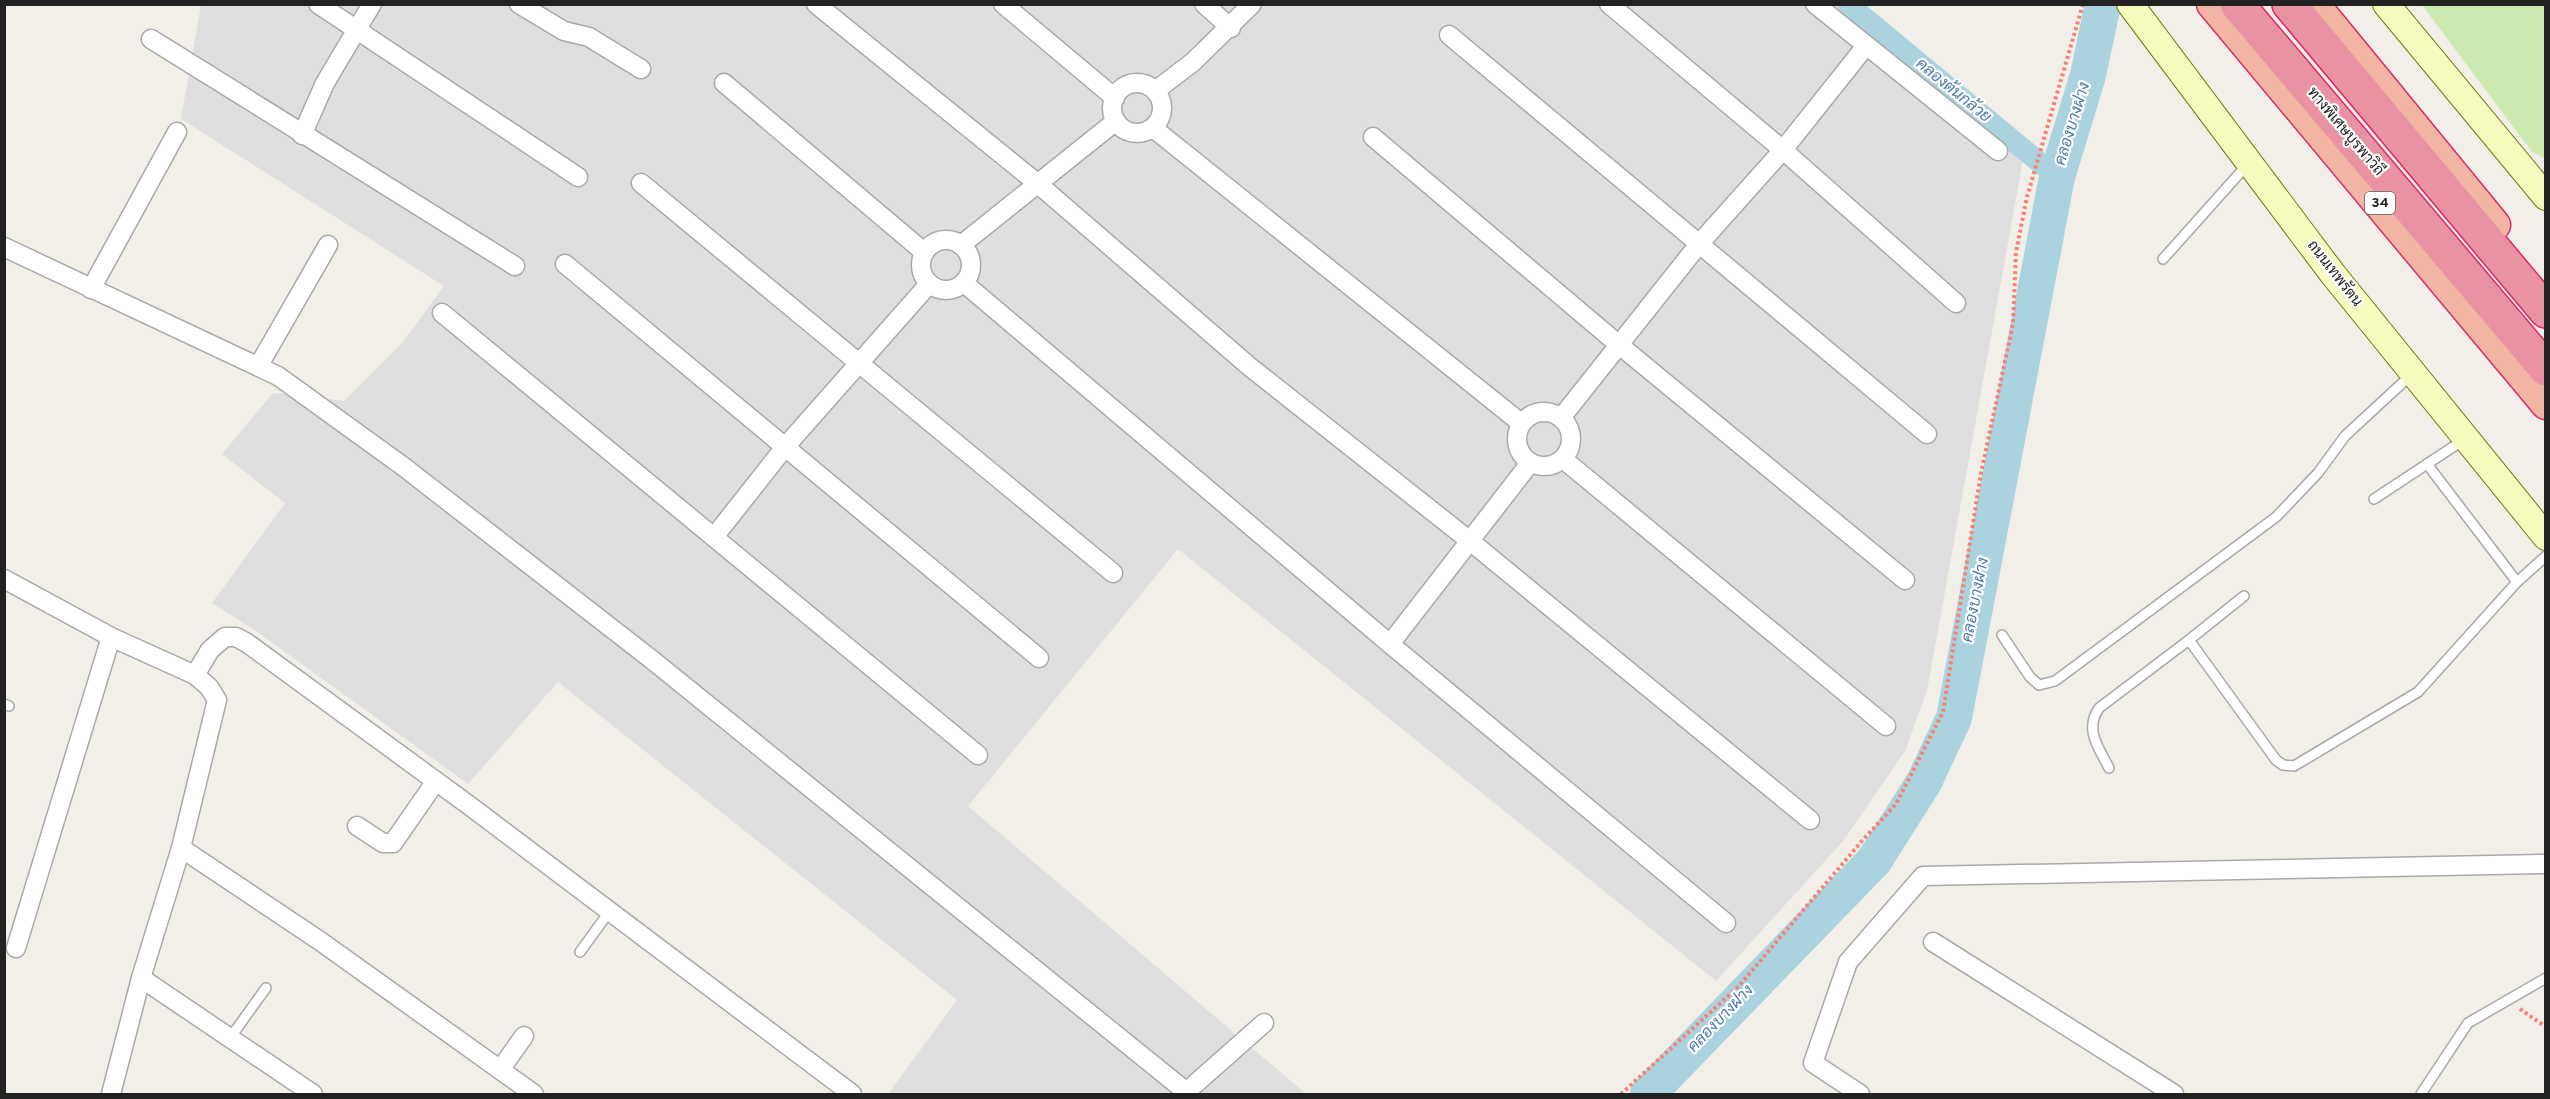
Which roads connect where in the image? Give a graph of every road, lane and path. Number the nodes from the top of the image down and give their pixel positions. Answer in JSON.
{"nodes":[{"id":1,"x":318,"y":4,"type":"edge"},
{"id":2,"x":372,"y":4,"type":"edge"},
{"id":3,"x":519,"y":4,"type":"edge"},
{"id":4,"x":816,"y":4,"type":"edge"},
{"id":5,"x":1003,"y":4,"type":"edge"},
{"id":6,"x":1204,"y":4,"type":"edge"},
{"id":7,"x":1252,"y":4,"type":"edge"},
{"id":8,"x":1609,"y":4,"type":"edge"},
{"id":9,"x":1815,"y":4,"type":"edge"},
{"id":10,"x":2130,"y":4,"type":"edge"},
{"id":11,"x":2212,"y":4,"type":"edge"},
{"id":12,"x":2238,"y":4,"type":"edge"},
{"id":13,"x":2289,"y":4,"type":"edge"},
{"id":14,"x":2314,"y":4,"type":"edge"},
{"id":15,"x":2386,"y":4,"type":"edge"},
{"id":16,"x":1231,"y":28,"type":"junction"},
{"id":17,"x":356,"y":29,"type":"junction"},
{"id":18,"x":1449,"y":36,"type":"dead end"},
{"id":19,"x":151,"y":39,"type":"dead end"},
{"id":20,"x":1865,"y":47,"type":"junction"},
{"id":21,"x":641,"y":69,"type":"dead end"},
{"id":22,"x":724,"y":83,"type":"dead end"},
{"id":23,"x":1155,"y":91,"type":"junction"},
{"id":24,"x":1114,"y":98,"type":"junction"},
{"id":25,"x":1116,"y":121,"type":"junction"},
{"id":26,"x":1153,"y":128,"type":"junction"},
{"id":27,"x":177,"y":132,"type":"dead end"},
{"id":28,"x":302,"y":135,"type":"junction"},
{"id":29,"x":1374,"y":137,"type":"dead end"},
{"id":30,"x":1783,"y":150,"type":"junction"},
{"id":31,"x":1998,"y":151,"type":"dead end"},
{"id":32,"x":2249,"y":163,"type":"junction"},
{"id":33,"x":2536,"y":176,"type":"edge"},
{"id":34,"x":578,"y":177,"type":"dead end"},
{"id":35,"x":641,"y":183,"type":"dead end"},
{"id":36,"x":1037,"y":183,"type":"junction"},
{"id":37,"x":2546,"y":197,"type":"edge"},
{"id":38,"x":1699,"y":244,"type":"junction"},
{"id":39,"x":328,"y":245,"type":"dead end"},
{"id":40,"x":962,"y":245,"type":"junction"},
{"id":41,"x":4,"y":247,"type":"edge"},
{"id":42,"x":924,"y":252,"type":"junction"},
{"id":43,"x":2163,"y":259,"type":"dead end"},
{"id":44,"x":565,"y":264,"type":"dead end"},
{"id":45,"x":516,"y":266,"type":"dead end"},
{"id":46,"x":964,"y":283,"type":"junction"},
{"id":47,"x":929,"y":284,"type":"junction"},
{"id":48,"x":2546,"y":287,"type":"edge"},
{"id":49,"x":91,"y":289,"type":"junction"},
{"id":50,"x":1956,"y":303,"type":"dead end"},
{"id":51,"x":2546,"y":311,"type":"edge"},
{"id":52,"x":442,"y":313,"type":"dead end"},
{"id":53,"x":1618,"y":344,"type":"junction"},
{"id":54,"x":858,"y":362,"type":"junction"},
{"id":55,"x":259,"y":365,"type":"junction"},
{"id":56,"x":2546,"y":369,"type":"edge"},
{"id":57,"x":2412,"y":373,"type":"junction"},
{"id":58,"x":2546,"y":404,"type":"edge"},
{"id":59,"x":1561,"y":418,"type":"junction"},
{"id":60,"x":1521,"y":423,"type":"junction"},
{"id":61,"x":1927,"y":434,"type":"dead end"},
{"id":62,"x":2466,"y":439,"type":"junction"},
{"id":63,"x":785,"y":447,"type":"junction"},
{"id":64,"x":1563,"y":459,"type":"junction"},
{"id":65,"x":1530,"y":463,"type":"junction"},
{"id":66,"x":2427,"y":464,"type":"junction"},
{"id":67,"x":2374,"y":499,"type":"dead end"},
{"id":68,"x":714,"y":537,"type":"junction"},
{"id":69,"x":2546,"y":537,"type":"edge"},
{"id":70,"x":1470,"y":541,"type":"junction"},
{"id":71,"x":2546,"y":556,"type":"edge"},
{"id":72,"x":1113,"y":573,"type":"dead end"},
{"id":73,"x":4,"y":579,"type":"edge"},
{"id":74,"x":1905,"y":580,"type":"dead end"},
{"id":75,"x":2517,"y":582,"type":"junction"},
{"id":76,"x":2244,"y":596,"type":"dead end"},
{"id":77,"x":2002,"y":635,"type":"dead end"},
{"id":78,"x":111,"y":637,"type":"junction"},
{"id":79,"x":2189,"y":640,"type":"junction"},
{"id":80,"x":1390,"y":644,"type":"junction"},
{"id":81,"x":1039,"y":657,"type":"dead end"},
{"id":82,"x":195,"y":675,"type":"junction"},
{"id":83,"x":1886,"y":726,"type":"dead end"},
{"id":84,"x":978,"y":755,"type":"dead end"},
{"id":85,"x":2109,"y":768,"type":"dead end"},
{"id":86,"x":436,"y":782,"type":"junction"},
{"id":87,"x":1810,"y":820,"type":"dead end"},
{"id":88,"x":357,"y":826,"type":"dead end"},
{"id":89,"x":181,"y":848,"type":"junction"},
{"id":90,"x":2546,"y":864,"type":"edge"},
{"id":91,"x":609,"y":912,"type":"junction"},
{"id":92,"x":1726,"y":923,"type":"dead end"},
{"id":93,"x":1933,"y":942,"type":"dead end"},
{"id":94,"x":16,"y":948,"type":"dead end"},
{"id":95,"x":580,"y":952,"type":"dead end"},
{"id":96,"x":141,"y":978,"type":"junction"},
{"id":97,"x":2546,"y":978,"type":"edge"},
{"id":98,"x":266,"y":988,"type":"dead end"},
{"id":99,"x":2507,"y":1000,"type":"junction"},
{"id":100,"x":1264,"y":1023,"type":"dead end"},
{"id":101,"x":2546,"y":1027,"type":"edge"},
{"id":102,"x":524,"y":1036,"type":"dead end"},
{"id":103,"x":230,"y":1038,"type":"junction"},
{"id":104,"x":500,"y":1070,"type":"junction"},
{"id":105,"x":1188,"y":1093,"type":"edge"},
{"id":106,"x":111,"y":1094,"type":"edge"},
{"id":107,"x":313,"y":1095,"type":"edge"},
{"id":108,"x":534,"y":1095,"type":"edge"},
{"id":109,"x":852,"y":1095,"type":"edge"},
{"id":110,"x":1860,"y":1095,"type":"edge"},
{"id":111,"x":2174,"y":1095,"type":"edge"},
{"id":112,"x":2421,"y":1095,"type":"edge"}],
"edges":[{"from":1,"to":17,"type":"street"},
{"from":2,"to":17,"type":"street"},
{"from":3,"to":21,"type":"street"},
{"from":4,"to":36,"type":"street"},
{"from":5,"to":24,"type":"street"},
{"from":6,"to":16,"type":"street"},
{"from":7,"to":16,"type":"street"},
{"from":8,"to":30,"type":"street"},
{"from":9,"to":20,"type":"street"},
{"from":10,"to":32,"type":"main road","name":"ถนนเทพรัตน"},
{"from":11,"to":58,"type":"highway","number":"34"},
{"from":12,"to":56,"type":"highway","name":"ทางพิเศษบูรพาวิถี"},
{"from":13,"to":51,"type":"highway"},
{"from":14,"to":48,"type":"highway"},
{"from":15,"to":33,"type":"main road"},
{"from":16,"to":23,"type":"street"},
{"from":17,"to":28,"type":"street"},
{"from":17,"to":34,"type":"street"},
{"from":18,"to":38,"type":"street"},
{"from":19,"to":28,"type":"street"},
{"from":20,"to":30,"type":"street"},
{"from":20,"to":31,"type":"street"},
{"from":22,"to":42,"type":"street"},
{"from":23,"to":24,"type":"street"},
{"from":23,"to":26,"type":"street"},
{"from":24,"to":25,"type":"street"},
{"from":25,"to":26,"type":"street"},
{"from":25,"to":36,"type":"street"},
{"from":26,"to":60,"type":"street"},
{"from":27,"to":49,"type":"street"},
{"from":28,"to":45,"type":"street"},
{"from":29,"to":53,"type":"street"},
{"from":30,"to":38,"type":"street"},
{"from":30,"to":50,"type":"street"},
{"from":32,"to":43,"type":"lane"},
{"from":32,"to":57,"type":"main road","name":"ถนนเทพรัตน"},
{"from":33,"to":37,"type":"main road"},
{"from":35,"to":54,"type":"street"},
{"from":36,"to":40,"type":"street"},
{"from":36,"to":70,"type":"street"},
{"from":38,"to":53,"type":"street"},
{"from":38,"to":61,"type":"street"},
{"from":39,"to":55,"type":"street"},
{"from":40,"to":42,"type":"street"},
{"from":40,"to":46,"type":"street"},
{"from":41,"to":49,"type":"street"},
{"from":42,"to":47,"type":"street"},
{"from":44,"to":63,"type":"street"},
{"from":46,"to":47,"type":"street"},
{"from":46,"to":80,"type":"street"},
{"from":47,"to":54,"type":"street"},
{"from":49,"to":55,"type":"street"},
{"from":52,"to":68,"type":"street"},
{"from":53,"to":59,"type":"street"},
{"from":53,"to":74,"type":"street"},
{"from":54,"to":63,"type":"street"},
{"from":54,"to":72,"type":"street"},
{"from":55,"to":105,"type":"street"},
{"from":57,"to":62,"type":"main road","name":"ถนนเทพรัตน"},
{"from":57,"to":77,"type":"lane"},
{"from":59,"to":60,"type":"street"},
{"from":59,"to":64,"type":"street"},
{"from":60,"to":65,"type":"street"},
{"from":62,"to":66,"type":"lane"},
{"from":62,"to":69,"type":"main road","name":"ถนนเทพรัตน"},
{"from":63,"to":68,"type":"street"},
{"from":63,"to":81,"type":"street"},
{"from":64,"to":65,"type":"street"},
{"from":64,"to":83,"type":"street"},
{"from":65,"to":70,"type":"street"},
{"from":66,"to":67,"type":"lane"},
{"from":66,"to":75,"type":"lane"},
{"from":68,"to":84,"type":"street"},
{"from":70,"to":80,"type":"street"},
{"from":70,"to":87,"type":"street"},
{"from":71,"to":75,"type":"lane"},
{"from":73,"to":78,"type":"street"},
{"from":75,"to":79,"type":"lane"},
{"from":76,"to":79,"type":"lane"},
{"from":78,"to":82,"type":"street"},
{"from":78,"to":94,"type":"street"},
{"from":79,"to":85,"type":"lane"},
{"from":80,"to":92,"type":"street"},
{"from":82,"to":86,"type":"street"},
{"from":82,"to":89,"type":"street"},
{"from":86,"to":88,"type":"street"},
{"from":86,"to":91,"type":"street"},
{"from":89,"to":96,"type":"street"},
{"from":89,"to":104,"type":"street"},
{"from":90,"to":110,"type":"street"},
{"from":91,"to":95,"type":"lane"},
{"from":91,"to":109,"type":"street"},
{"from":93,"to":111,"type":"street"},
{"from":96,"to":103,"type":"street"},
{"from":96,"to":106,"type":"street"},
{"from":97,"to":99,"type":"lane"},
{"from":98,"to":103,"type":"lane"},
{"from":99,"to":101,"type":"path"},
{"from":99,"to":112,"type":"lane"},
{"from":100,"to":105,"type":"street"},
{"from":102,"to":104,"type":"street"},
{"from":103,"to":107,"type":"street"},
{"from":104,"to":108,"type":"street"}]}
